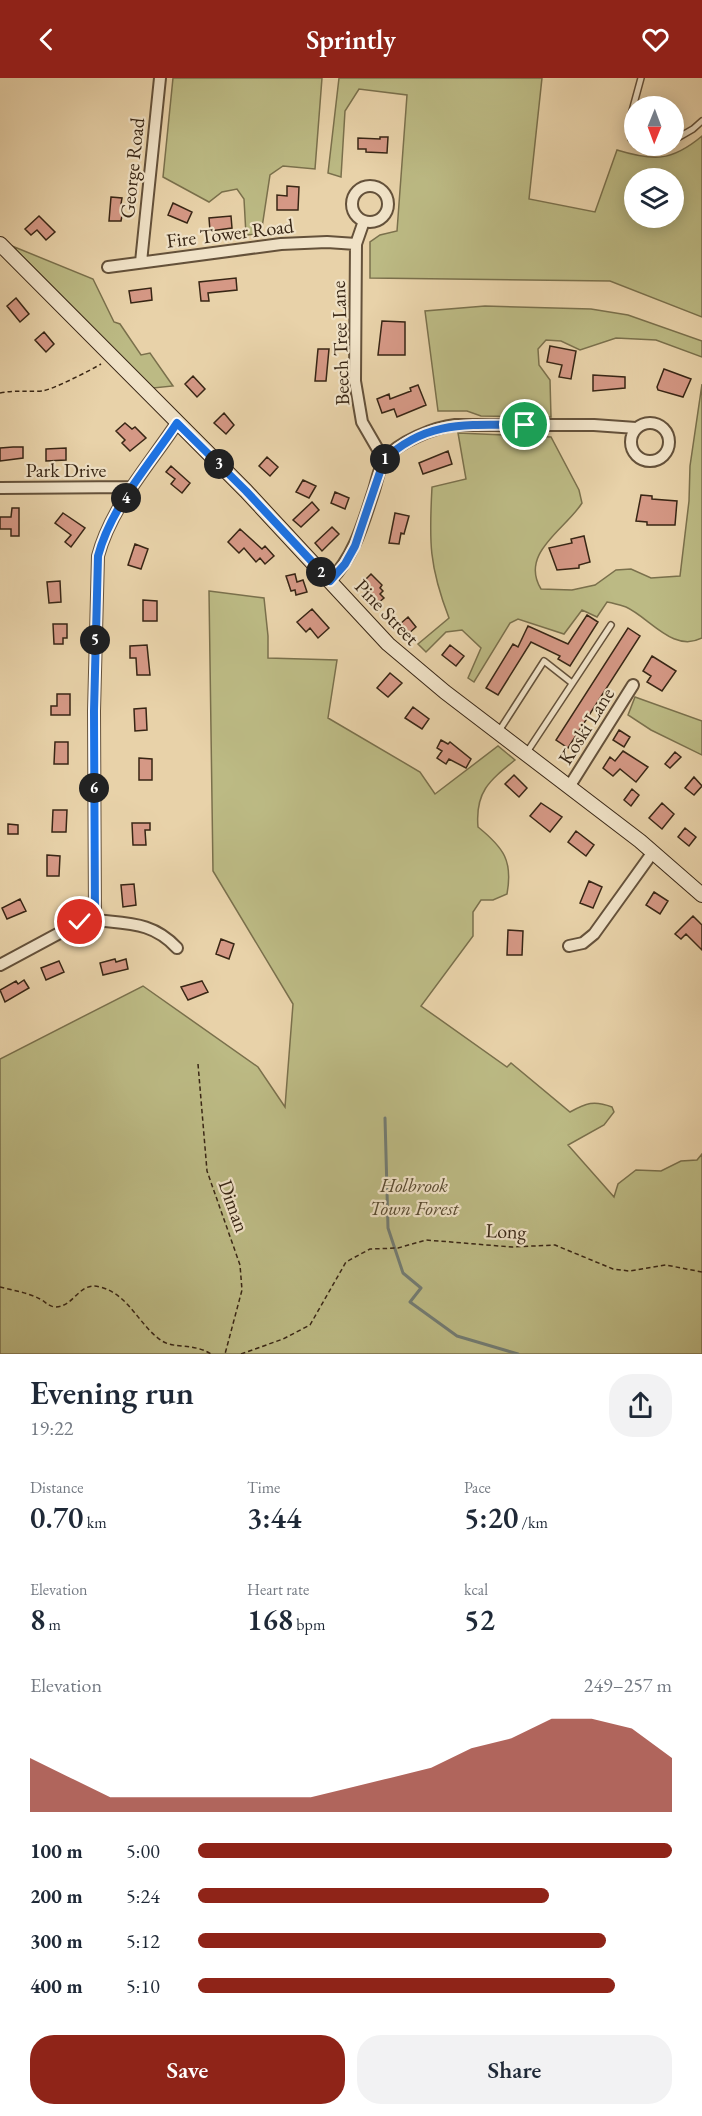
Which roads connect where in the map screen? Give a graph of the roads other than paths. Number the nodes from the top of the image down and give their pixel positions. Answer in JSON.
{"nodes":[{"id":1,"x":160,"y":78,"type":"edge"},
{"id":2,"x":641,"y":78,"type":"edge"},
{"id":3,"x":636,"y":96,"type":"edge"},
{"id":4,"x":702,"y":121,"type":"edge"},
{"id":5,"x":684,"y":134,"type":"edge"},
{"id":6,"x":364,"y":221,"type":"dead end"},
{"id":7,"x":0,"y":244,"type":"edge"},
{"id":8,"x":356,"y":244,"type":"junction"},
{"id":9,"x":141,"y":262,"type":"junction"},
{"id":10,"x":108,"y":267,"type":"dead end"},
{"id":11,"x":177,"y":423,"type":"junction"},
{"id":12,"x":636,"y":428,"type":"dead end"},
{"id":13,"x":384,"y":460,"type":"junction"},
{"id":14,"x":132,"y":487,"type":"junction"},
{"id":15,"x":0,"y":488,"type":"edge"},
{"id":16,"x":330,"y":581,"type":"junction"},
{"id":17,"x":611,"y":625,"type":"dead end"},
{"id":18,"x":572,"y":683,"type":"junction"},
{"id":19,"x":633,"y":685,"type":"dead end"},
{"id":20,"x":498,"y":732,"type":"junction"},
{"id":21,"x":526,"y":753,"type":"junction"},
{"id":22,"x":569,"y":786,"type":"junction"},
{"id":23,"x":653,"y":852,"type":"junction"},
{"id":24,"x":702,"y":895,"type":"edge"},
{"id":25,"x":95,"y":920,"type":"junction"},
{"id":26,"x":569,"y":946,"type":"dead end"},
{"id":27,"x":177,"y":948,"type":"dead end"},
{"id":28,"x":0,"y":965,"type":"edge"}],
"edges":[{"from":1,"to":9,"type":"street","name":"George Road"},
{"from":2,"to":3,"type":"lane"},
{"from":4,"to":5,"type":"lane"},
{"from":6,"to":8,"type":"street","name":"Beech Tree Lane"},
{"from":7,"to":11,"type":"main road","name":"Pine Street"},
{"from":8,"to":9,"type":"street","name":"Fire Tower Road"},
{"from":8,"to":13,"type":"street","name":"Beech Tree Lane"},
{"from":9,"to":10,"type":"street","name":"Fire Tower Road"},
{"from":11,"to":14,"type":"street"},
{"from":11,"to":16,"type":"main road","name":"Pine Street"},
{"from":12,"to":13,"type":"street"},
{"from":13,"to":16,"type":"street"},
{"from":14,"to":15,"type":"street","name":"Park Drive"},
{"from":14,"to":25,"type":"street"},
{"from":16,"to":20,"type":"main road","name":"Pine Street"},
{"from":17,"to":18,"type":"lane"},
{"from":18,"to":20,"type":"lane"},
{"from":18,"to":21,"type":"lane"},
{"from":19,"to":22,"type":"street","name":"Koski Lane"},
{"from":20,"to":21,"type":"main road","name":"Pine Street"},
{"from":21,"to":22,"type":"main road","name":"Pine Street"},
{"from":22,"to":23,"type":"main road","name":"Pine Street"},
{"from":23,"to":24,"type":"main road","name":"Pine Street"},
{"from":23,"to":26,"type":"street"},
{"from":25,"to":27,"type":"street"},
{"from":25,"to":28,"type":"street"}]}
